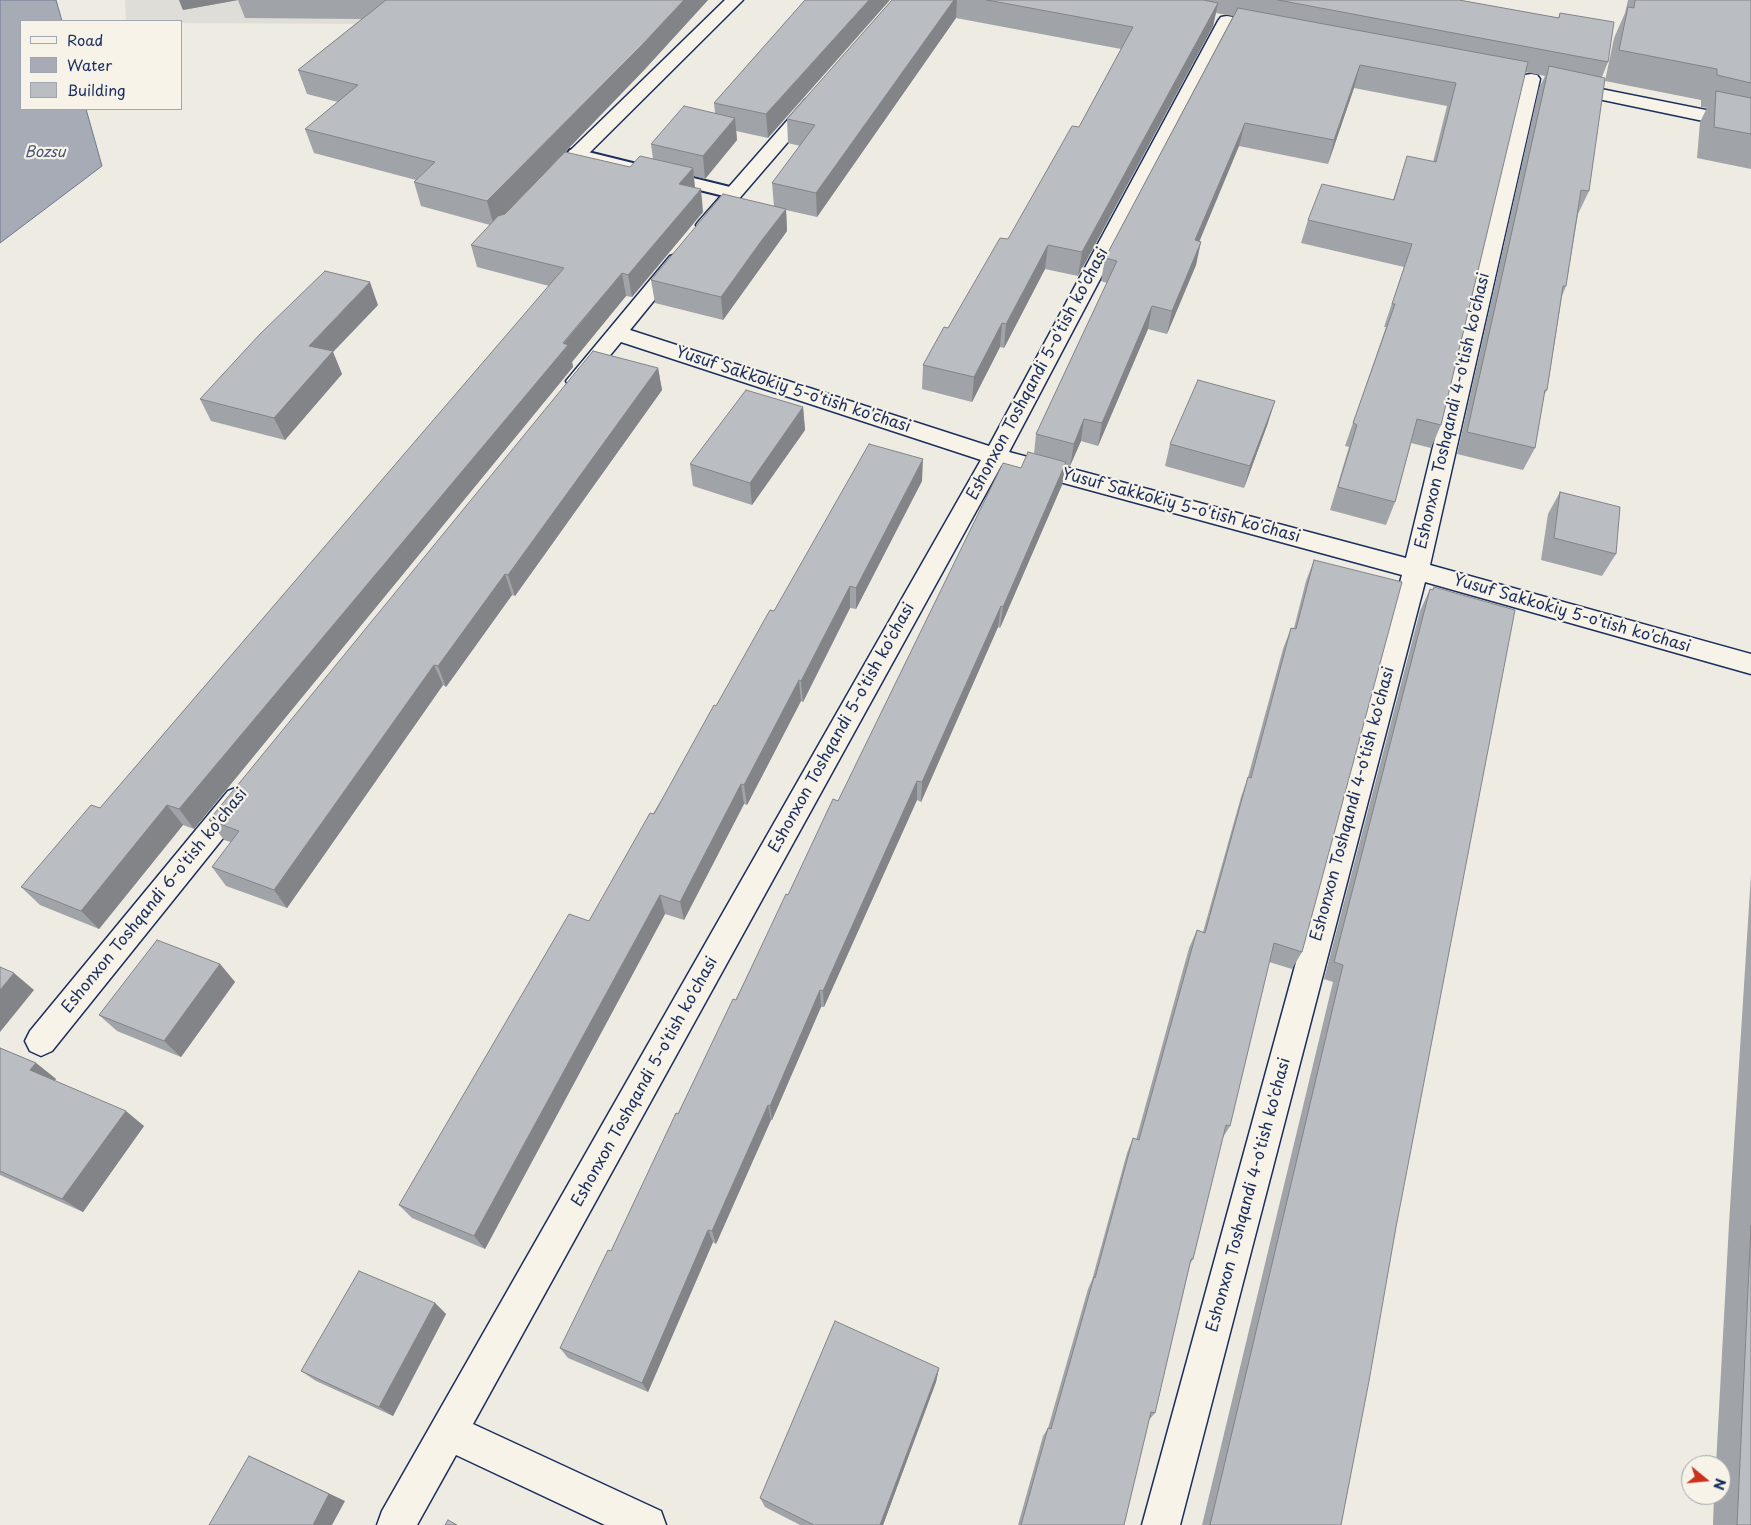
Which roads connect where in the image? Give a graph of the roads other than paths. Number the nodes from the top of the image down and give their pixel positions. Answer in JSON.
{"nodes":[{"id":1,"x":735,"y":0,"type":"edge"},
{"id":2,"x":1227,"y":21,"type":"dead end"},
{"id":3,"x":823,"y":89,"type":"edge"},
{"id":4,"x":1751,"y":125,"type":"edge"},
{"id":5,"x":576,"y":154,"type":"junction"},
{"id":6,"x":732,"y":193,"type":"junction"},
{"id":7,"x":536,"y":196,"type":"edge"},
{"id":8,"x":616,"y":333,"type":"junction"},
{"id":9,"x":566,"y":395,"type":"edge"},
{"id":10,"x":995,"y":456,"type":"junction"},
{"id":11,"x":1416,"y":570,"type":"junction"},
{"id":12,"x":1751,"y":664,"type":"edge"},
{"id":13,"x":254,"y":780,"type":"edge"},
{"id":14,"x":41,"y":1041,"type":"dead end"},
{"id":15,"x":449,"y":1432,"type":"junction"},
{"id":16,"x":396,"y":1525,"type":"edge"},
{"id":17,"x":647,"y":1525,"type":"edge"},
{"id":18,"x":1161,"y":1525,"type":"edge"}],
"edges":[{"from":1,"to":5,"type":"street"},
{"from":2,"to":10,"type":"street","name":"Eshonxon Toshqandi 5-o'tish ko'chasi"},
{"from":3,"to":6,"type":"street"},
{"from":4,"to":11,"type":"street","name":"Eshonxon Toshqandi 4-o'tish ko'chasi"},
{"from":5,"to":6,"type":"lane"},
{"from":5,"to":7,"type":"street"},
{"from":6,"to":8,"type":"street"},
{"from":8,"to":9,"type":"street"},
{"from":8,"to":10,"type":"street","name":"Yusuf Sakkokiy 5-o'tish ko'chasi"},
{"from":10,"to":11,"type":"street","name":"Yusuf Sakkokiy 5-o'tish ko'chasi"},
{"from":10,"to":15,"type":"street","name":"Eshonxon Toshqandi 5-o'tish ko'chasi"},
{"from":11,"to":12,"type":"street","name":"Yusuf Sakkokiy 5-o'tish ko'chasi"},
{"from":11,"to":18,"type":"street","name":"Eshonxon Toshqandi 4-o'tish ko'chasi"},
{"from":13,"to":14,"type":"street","name":"Eshonxon Toshqandi 6-o'tish ko'chasi"},
{"from":15,"to":16,"type":"street","name":"Eshonxon Toshqandi 5-o'tish ko'chasi"},
{"from":15,"to":17,"type":"street"}]}
